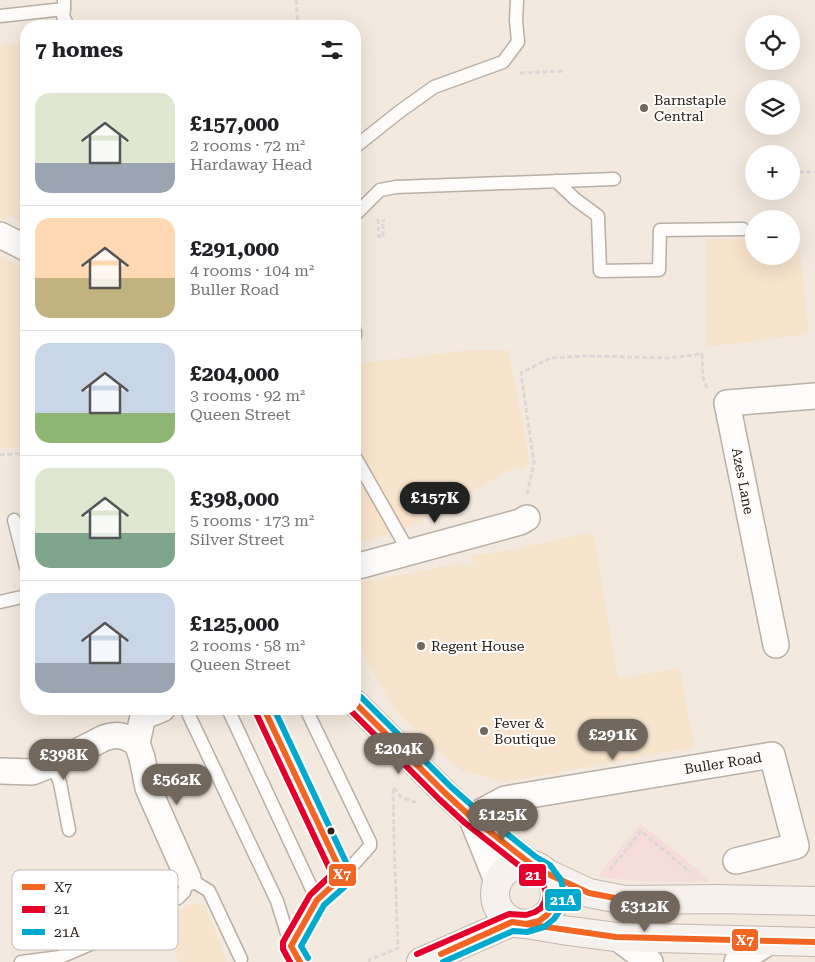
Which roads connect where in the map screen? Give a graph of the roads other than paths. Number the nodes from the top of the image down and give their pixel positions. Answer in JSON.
{"nodes":[{"id":1,"x":517,"y":0,"type":"edge"},
{"id":2,"x":64,"y":5,"type":"edge"},
{"id":3,"x":0,"y":16,"type":"edge"},
{"id":4,"x":65,"y":20,"type":"edge"},
{"id":5,"x":361,"y":142,"type":"edge"},
{"id":6,"x":614,"y":179,"type":"dead end"},
{"id":7,"x":556,"y":181,"type":"junction"},
{"id":8,"x":361,"y":209,"type":"edge"},
{"id":9,"x":743,"y":229,"type":"dead end"},
{"id":10,"x":0,"y":235,"type":"edge"},
{"id":11,"x":20,"y":245,"type":"edge"},
{"id":12,"x":815,"y":396,"type":"edge"},
{"id":13,"x":361,"y":468,"type":"edge"},
{"id":14,"x":14,"y":520,"type":"dead end"},
{"id":15,"x":524,"y":520,"type":"road end"},
{"id":16,"x":20,"y":544,"type":"edge"},
{"id":17,"x":409,"y":552,"type":"junction"},
{"id":18,"x":361,"y":565,"type":"edge"},
{"id":19,"x":20,"y":597,"type":"edge"},
{"id":20,"x":0,"y":602,"type":"edge"},
{"id":21,"x":776,"y":645,"type":"dead end"},
{"id":22,"x":361,"y":709,"type":"edge"},
{"id":23,"x":143,"y":715,"type":"edge"},
{"id":24,"x":189,"y":715,"type":"edge"},
{"id":25,"x":231,"y":715,"type":"edge"},
{"id":26,"x":267,"y":715,"type":"edge"},
{"id":27,"x":309,"y":715,"type":"edge"},
{"id":28,"x":137,"y":743,"type":"junction"},
{"id":29,"x":53,"y":764,"type":"junction"},
{"id":30,"x":0,"y":771,"type":"edge"},
{"id":31,"x":471,"y":817,"type":"junction"},
{"id":32,"x":69,"y":830,"type":"dead end"},
{"id":33,"x":736,"y":861,"type":"dead end"},
{"id":34,"x":540,"y":869,"type":"junction"},
{"id":35,"x":343,"y":876,"type":"junction"},
{"id":36,"x":188,"y":878,"type":"junction"},
{"id":37,"x":496,"y":889,"type":"junction"},
{"id":38,"x":178,"y":898,"type":"edge"},
{"id":39,"x":317,"y":900,"type":"junction"},
{"id":40,"x":815,"y":901,"type":"edge"},
{"id":41,"x":519,"y":923,"type":"junction"},
{"id":42,"x":616,"y":937,"type":"junction"},
{"id":43,"x":769,"y":942,"type":"junction"},
{"id":44,"x":815,"y":942,"type":"edge"},
{"id":45,"x":291,"y":946,"type":"junction"},
{"id":46,"x":77,"y":950,"type":"edge"},
{"id":47,"x":431,"y":958,"type":"edge"},
{"id":48,"x":241,"y":959,"type":"dead end"},
{"id":49,"x":21,"y":962,"type":"edge"},
{"id":50,"x":300,"y":962,"type":"edge"},
{"id":51,"x":650,"y":962,"type":"edge"},
{"id":52,"x":737,"y":962,"type":"edge"}],
"edges":[{"from":1,"to":5,"type":"lane"},
{"from":2,"to":3,"type":"lane"},
{"from":2,"to":4,"type":"lane"},
{"from":6,"to":7,"type":"lane"},
{"from":7,"to":8,"type":"lane"},
{"from":7,"to":9,"type":"lane"},
{"from":10,"to":11,"type":"street"},
{"from":12,"to":21,"type":"street","name":"Azes Lane"},
{"from":13,"to":17,"type":"lane"},
{"from":14,"to":16,"type":"lane"},
{"from":15,"to":17,"type":"street"},
{"from":17,"to":18,"type":"street"},
{"from":19,"to":20,"type":"lane"},
{"from":22,"to":31,"type":"street"},
{"from":23,"to":28,"type":"street"},
{"from":24,"to":45,"type":"lane"},
{"from":25,"to":39,"type":"lane"},
{"from":26,"to":35,"type":"lane"},
{"from":27,"to":35,"type":"lane"},
{"from":28,"to":29,"type":"street"},
{"from":28,"to":36,"type":"street"},
{"from":29,"to":30,"type":"street"},
{"from":29,"to":32,"type":"lane"},
{"from":31,"to":33,"type":"street","name":"Buller Road"},
{"from":31,"to":34,"type":"street"},
{"from":31,"to":37,"type":"street"},
{"from":34,"to":37,"type":"main road"},
{"from":34,"to":40,"type":"main road"},
{"from":34,"to":41,"type":"main road"},
{"from":35,"to":39,"type":"lane"},
{"from":36,"to":38,"type":"lane"},
{"from":36,"to":48,"type":"lane"},
{"from":37,"to":41,"type":"main road"},
{"from":37,"to":47,"type":"main road"},
{"from":39,"to":45,"type":"lane"},
{"from":41,"to":42,"type":"main road"},
{"from":41,"to":47,"type":"main road"},
{"from":42,"to":43,"type":"main road"},
{"from":42,"to":51,"type":"street"},
{"from":43,"to":44,"type":"main road"},
{"from":43,"to":52,"type":"street"},
{"from":45,"to":50,"type":"lane"},
{"from":46,"to":49,"type":"lane"}]}
